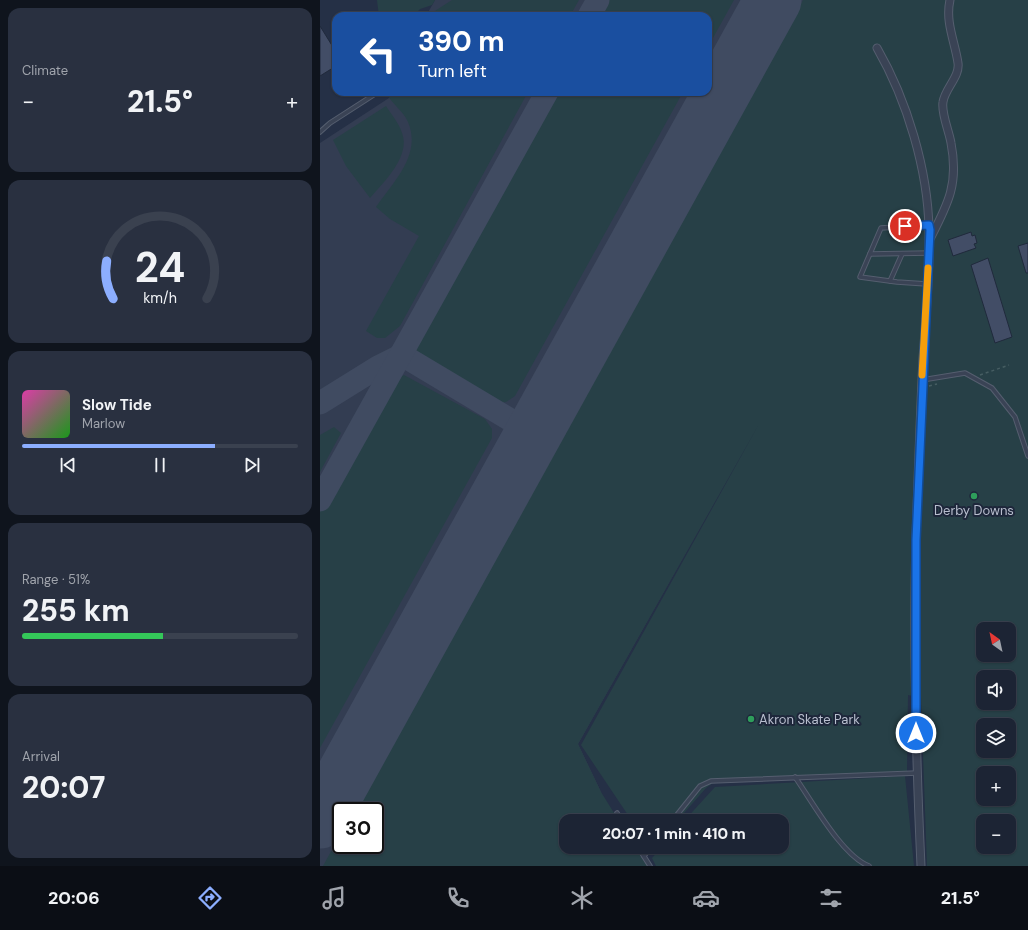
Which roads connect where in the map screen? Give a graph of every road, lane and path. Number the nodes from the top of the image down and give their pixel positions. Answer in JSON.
{"nodes":[{"id":1,"x":950,"y":0,"type":"edge"},
{"id":2,"x":877,"y":48,"type":"dead end"},
{"id":3,"x":372,"y":96,"type":"edge"},
{"id":4,"x":320,"y":132,"type":"edge"},
{"id":5,"x":929,"y":225,"type":"junction"},
{"id":6,"x":929,"y":240,"type":"junction"},
{"id":7,"x":929,"y":253,"type":"junction"},
{"id":8,"x":870,"y":254,"type":"junction"},
{"id":9,"x":902,"y":254,"type":"junction"},
{"id":10,"x":890,"y":281,"type":"junction"},
{"id":11,"x":927,"y":284,"type":"junction"},
{"id":12,"x":922,"y":380,"type":"junction"},
{"id":13,"x":1028,"y":456,"type":"edge"},
{"id":14,"x":917,"y":773,"type":"junction"},
{"id":15,"x":794,"y":777,"type":"junction"},
{"id":16,"x":678,"y":814,"type":"edge"},
{"id":17,"x":644,"y":856,"type":"edge"},
{"id":18,"x":650,"y":866,"type":"edge"},
{"id":19,"x":869,"y":866,"type":"edge"},
{"id":20,"x":921,"y":866,"type":"edge"}],
"edges":[{"from":1,"to":6,"type":"street"},
{"from":2,"to":5,"type":"street"},
{"from":3,"to":4,"type":"lane"},
{"from":5,"to":6,"type":"street"},
{"from":5,"to":8,"type":"lane"},
{"from":6,"to":7,"type":"street"},
{"from":7,"to":9,"type":"lane"},
{"from":7,"to":11,"type":"street"},
{"from":8,"to":9,"type":"lane"},
{"from":8,"to":10,"type":"lane"},
{"from":9,"to":10,"type":"lane"},
{"from":10,"to":11,"type":"lane"},
{"from":11,"to":12,"type":"street"},
{"from":12,"to":13,"type":"lane"},
{"from":12,"to":14,"type":"street"},
{"from":14,"to":15,"type":"lane"},
{"from":14,"to":20,"type":"street"},
{"from":15,"to":16,"type":"lane"},
{"from":15,"to":19,"type":"lane"},
{"from":17,"to":18,"type":"lane"}]}
